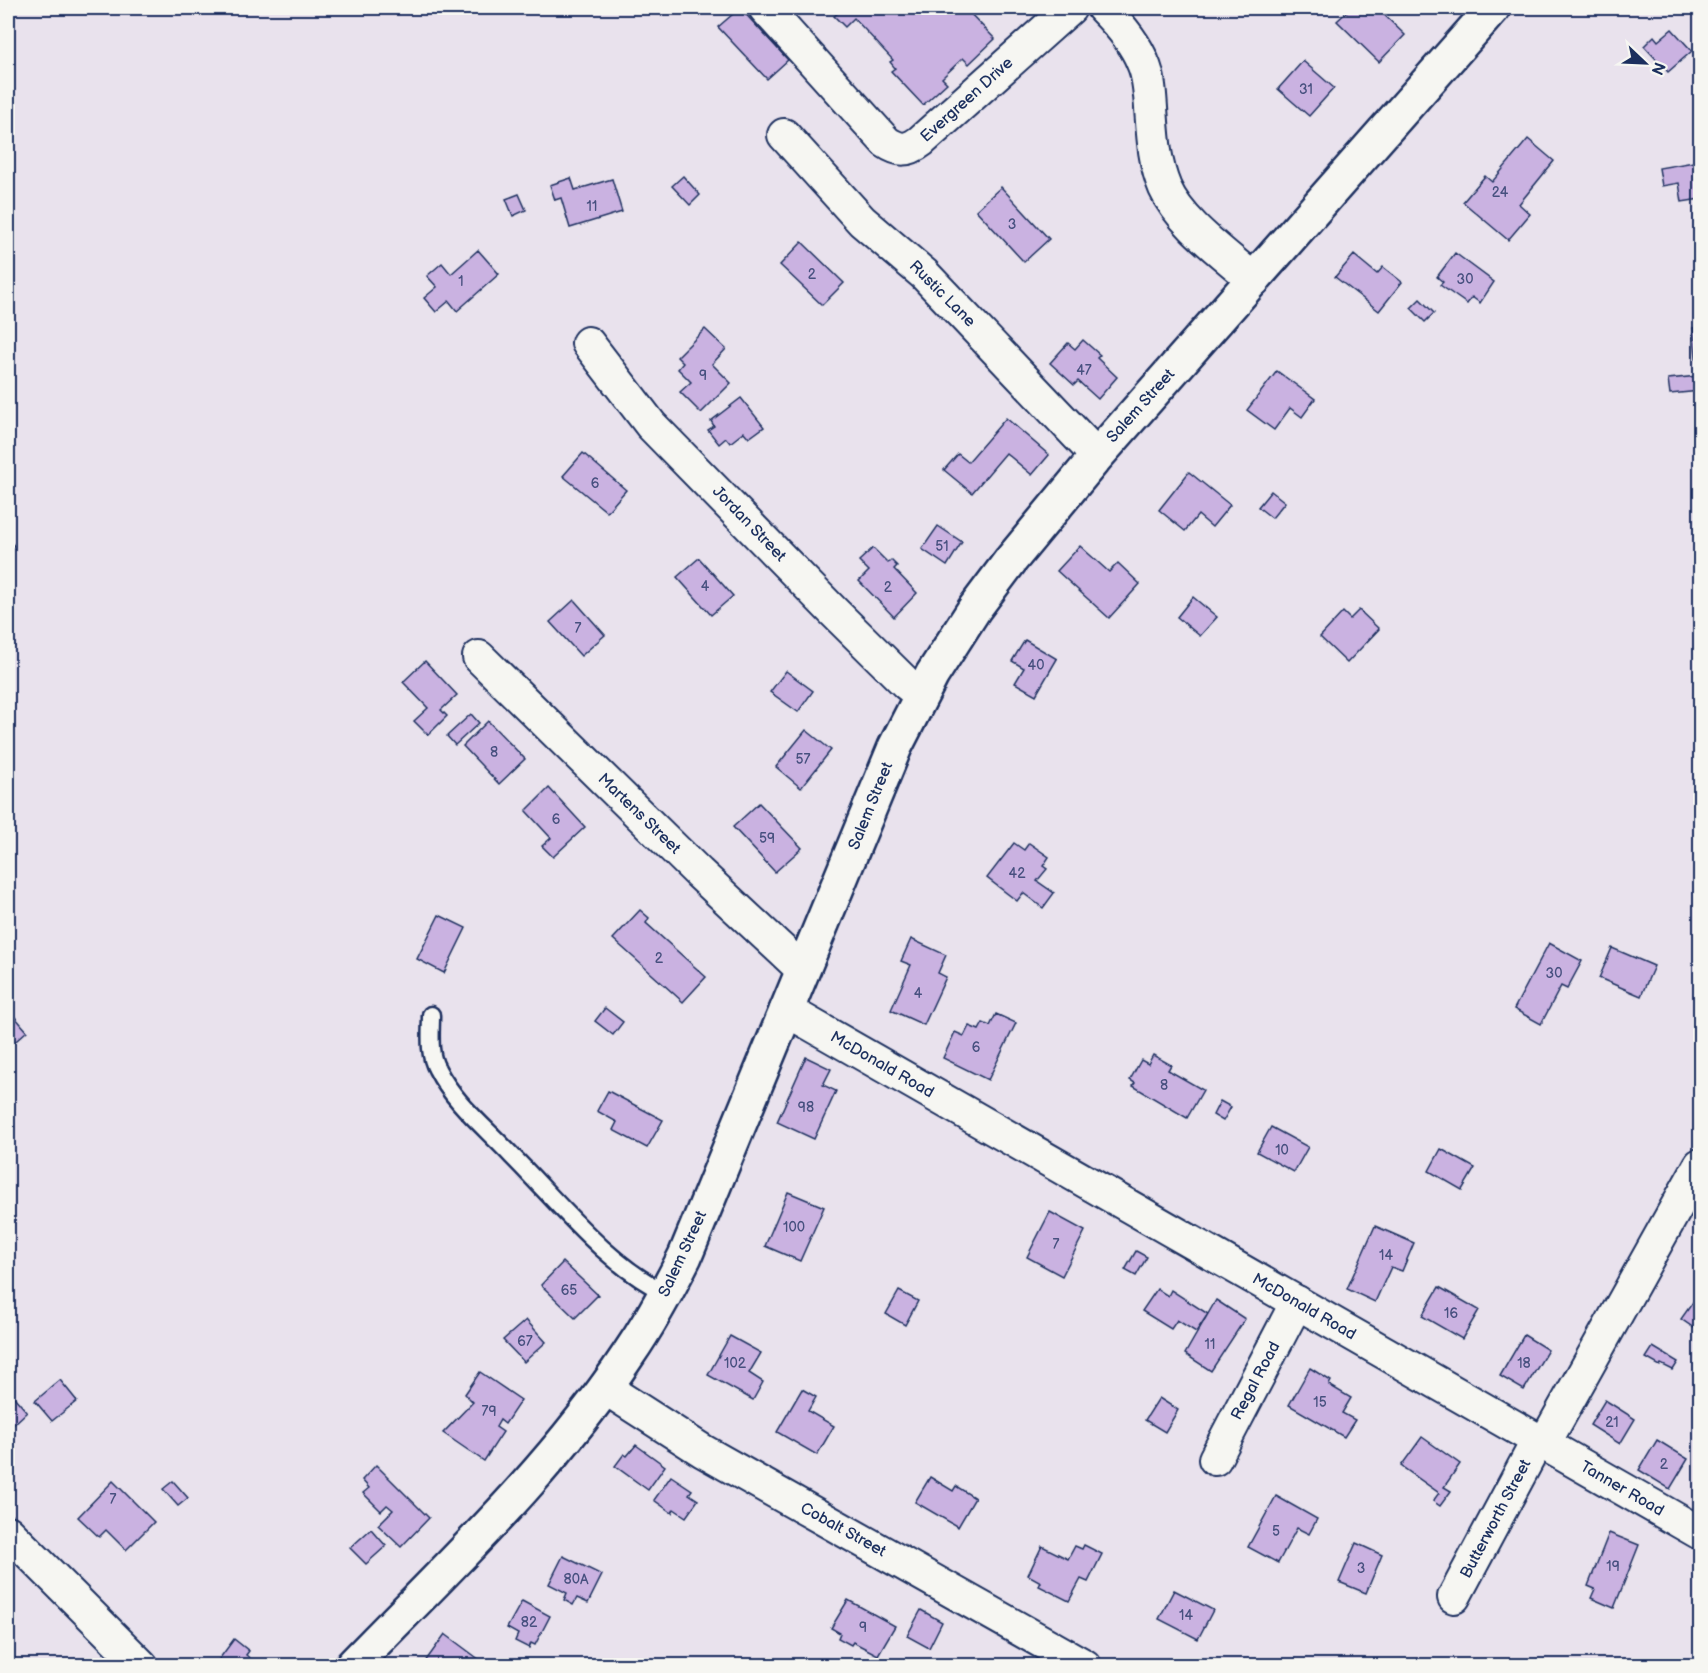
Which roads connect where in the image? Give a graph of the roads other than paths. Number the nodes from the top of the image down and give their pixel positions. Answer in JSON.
{"nodes":[{"id":1,"x":765,"y":8,"type":"edge"},
{"id":2,"x":1070,"y":8,"type":"edge"},
{"id":3,"x":1103,"y":8,"type":"edge"},
{"id":4,"x":1493,"y":8,"type":"edge"},
{"id":5,"x":784,"y":135,"type":"dead end"},
{"id":6,"x":1254,"y":280,"type":"junction"},
{"id":7,"x":588,"y":343,"type":"dead end"},
{"id":8,"x":1097,"y":456,"type":"junction"},
{"id":9,"x":479,"y":657,"type":"dead end"},
{"id":10,"x":921,"y":695,"type":"junction"},
{"id":11,"x":803,"y":970,"type":"junction"},
{"id":12,"x":786,"y":1010,"type":"junction"},
{"id":13,"x":430,"y":1015,"type":"dead end"},
{"id":14,"x":1701,"y":1165,"type":"edge"},
{"id":15,"x":666,"y":1293,"type":"junction"},
{"id":16,"x":1297,"y":1302,"type":"junction"},
{"id":17,"x":605,"y":1388,"type":"junction"},
{"id":18,"x":1541,"y":1442,"type":"junction"},
{"id":19,"x":1215,"y":1459,"type":"dead end"},
{"id":20,"x":8,"y":1532,"type":"edge"},
{"id":21,"x":1701,"y":1533,"type":"edge"},
{"id":22,"x":1454,"y":1597,"type":"dead end"},
{"id":23,"x":142,"y":1665,"type":"edge"},
{"id":24,"x":352,"y":1665,"type":"edge"},
{"id":25,"x":1085,"y":1665,"type":"edge"}],
"edges":[{"from":1,"to":2,"type":"street","name":"Evergreen Drive"},
{"from":3,"to":6,"type":"street"},
{"from":4,"to":6,"type":"street","name":"Salem Street"},
{"from":5,"to":8,"type":"street","name":"Rustic Lane"},
{"from":6,"to":8,"type":"street","name":"Salem Street"},
{"from":7,"to":10,"type":"street","name":"Jordan Street"},
{"from":8,"to":10,"type":"street","name":"Salem Street"},
{"from":9,"to":11,"type":"street","name":"Martens Street"},
{"from":10,"to":11,"type":"street","name":"Salem Street"},
{"from":11,"to":12,"type":"street","name":"Salem Street"},
{"from":12,"to":15,"type":"street","name":"Salem Street"},
{"from":12,"to":16,"type":"street","name":"McDonald Road"},
{"from":13,"to":15,"type":"lane"},
{"from":14,"to":18,"type":"street"},
{"from":15,"to":17,"type":"street","name":"Salem Street"},
{"from":16,"to":18,"type":"street","name":"McDonald Road"},
{"from":16,"to":19,"type":"street","name":"Regal Road"},
{"from":17,"to":24,"type":"street","name":"Salem Street"},
{"from":17,"to":25,"type":"street","name":"Cobalt Street"},
{"from":18,"to":21,"type":"street","name":"Tanner Road"},
{"from":18,"to":22,"type":"street","name":"Butterworth Street"},
{"from":20,"to":23,"type":"street"}]}
